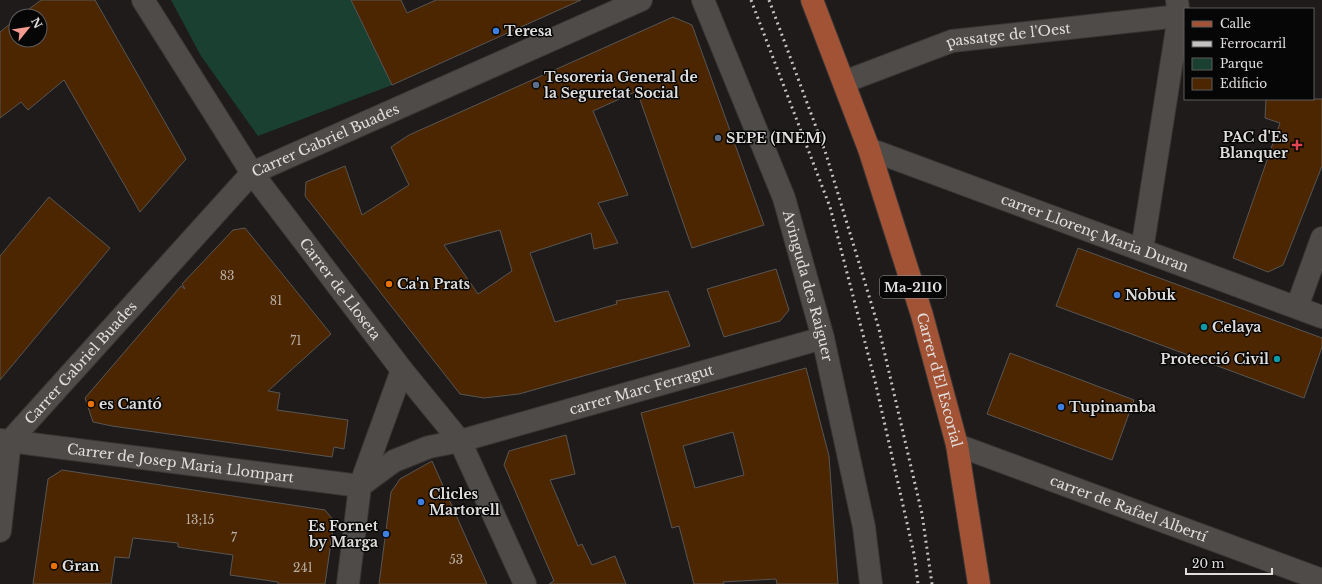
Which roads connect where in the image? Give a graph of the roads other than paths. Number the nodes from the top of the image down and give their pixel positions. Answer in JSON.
{"nodes":[{"id":1,"x":143,"y":0,"type":"edge"},
{"id":2,"x":641,"y":0,"type":"edge"},
{"id":3,"x":703,"y":0,"type":"edge"},
{"id":4,"x":812,"y":0,"type":"edge"},
{"id":5,"x":1178,"y":8,"type":"edge"},
{"id":6,"x":844,"y":82,"type":"junction"},
{"id":7,"x":869,"y":149,"type":"junction"},
{"id":8,"x":252,"y":172,"type":"junction"},
{"id":9,"x":1322,"y":238,"type":"edge"},
{"id":10,"x":1142,"y":250,"type":"junction"},
{"id":11,"x":1297,"y":308,"type":"junction"},
{"id":12,"x":1322,"y":317,"type":"edge"},
{"id":13,"x":823,"y":338,"type":"junction"},
{"id":14,"x":402,"y":370,"type":"junction"},
{"id":15,"x":5,"y":441,"type":"edge"},
{"id":16,"x":460,"y":441,"type":"junction"},
{"id":17,"x":957,"y":445,"type":"junction"},
{"id":18,"x":360,"y":486,"type":"junction"},
{"id":19,"x":0,"y":531,"type":"edge"},
{"id":20,"x":1322,"y":580,"type":"edge"},
{"id":21,"x":348,"y":584,"type":"edge"},
{"id":22,"x":525,"y":584,"type":"edge"},
{"id":23,"x":871,"y":584,"type":"edge"},
{"id":24,"x":979,"y":584,"type":"edge"}],
"edges":[{"from":1,"to":8,"type":"street","name":"Carrer de Lloseta"},
{"from":2,"to":8,"type":"street","name":"Carrer Gabriel Buades"},
{"from":3,"to":13,"type":"street","name":"Avinguda des Raiguer"},
{"from":4,"to":6,"type":"main road","name":"Carrer d'El Escorial","number":"Ma-2110"},
{"from":5,"to":6,"type":"street","name":"passatge de l'Oest"},
{"from":5,"to":10,"type":"street"},
{"from":6,"to":7,"type":"main road","name":"Carrer d'El Escorial","number":"Ma-2110"},
{"from":7,"to":10,"type":"street","name":"carrer Llorenç Maria Duran"},
{"from":7,"to":17,"type":"main road","name":"Carrer d'El Escorial","number":"Ma-2110"},
{"from":8,"to":14,"type":"street","name":"Carrer de Lloseta"},
{"from":8,"to":15,"type":"street","name":"Carrer Gabriel Buades"},
{"from":9,"to":11,"type":"street"},
{"from":10,"to":11,"type":"street","name":"carrer Llorenç Maria Duran"},
{"from":11,"to":12,"type":"street","name":"carrer Llorenç Maria Duran"},
{"from":13,"to":16,"type":"street","name":"carrer Marc Ferragut"},
{"from":13,"to":23,"type":"street","name":"Avinguda des Raiguer"},
{"from":14,"to":16,"type":"street","name":"Carrer de Lloseta"},
{"from":14,"to":18,"type":"street"},
{"from":15,"to":18,"type":"street","name":"Carrer de Josep Maria Llompart"},
{"from":15,"to":19,"type":"street"},
{"from":16,"to":18,"type":"street","name":"carrer Marc Ferragut"},
{"from":16,"to":22,"type":"street","name":"Carrer de Lloseta"},
{"from":17,"to":20,"type":"street","name":"carrer de Rafael Albertí"},
{"from":17,"to":24,"type":"main road","name":"Carrer d'El Escorial","number":"Ma-2110"},
{"from":18,"to":21,"type":"street"}]}
